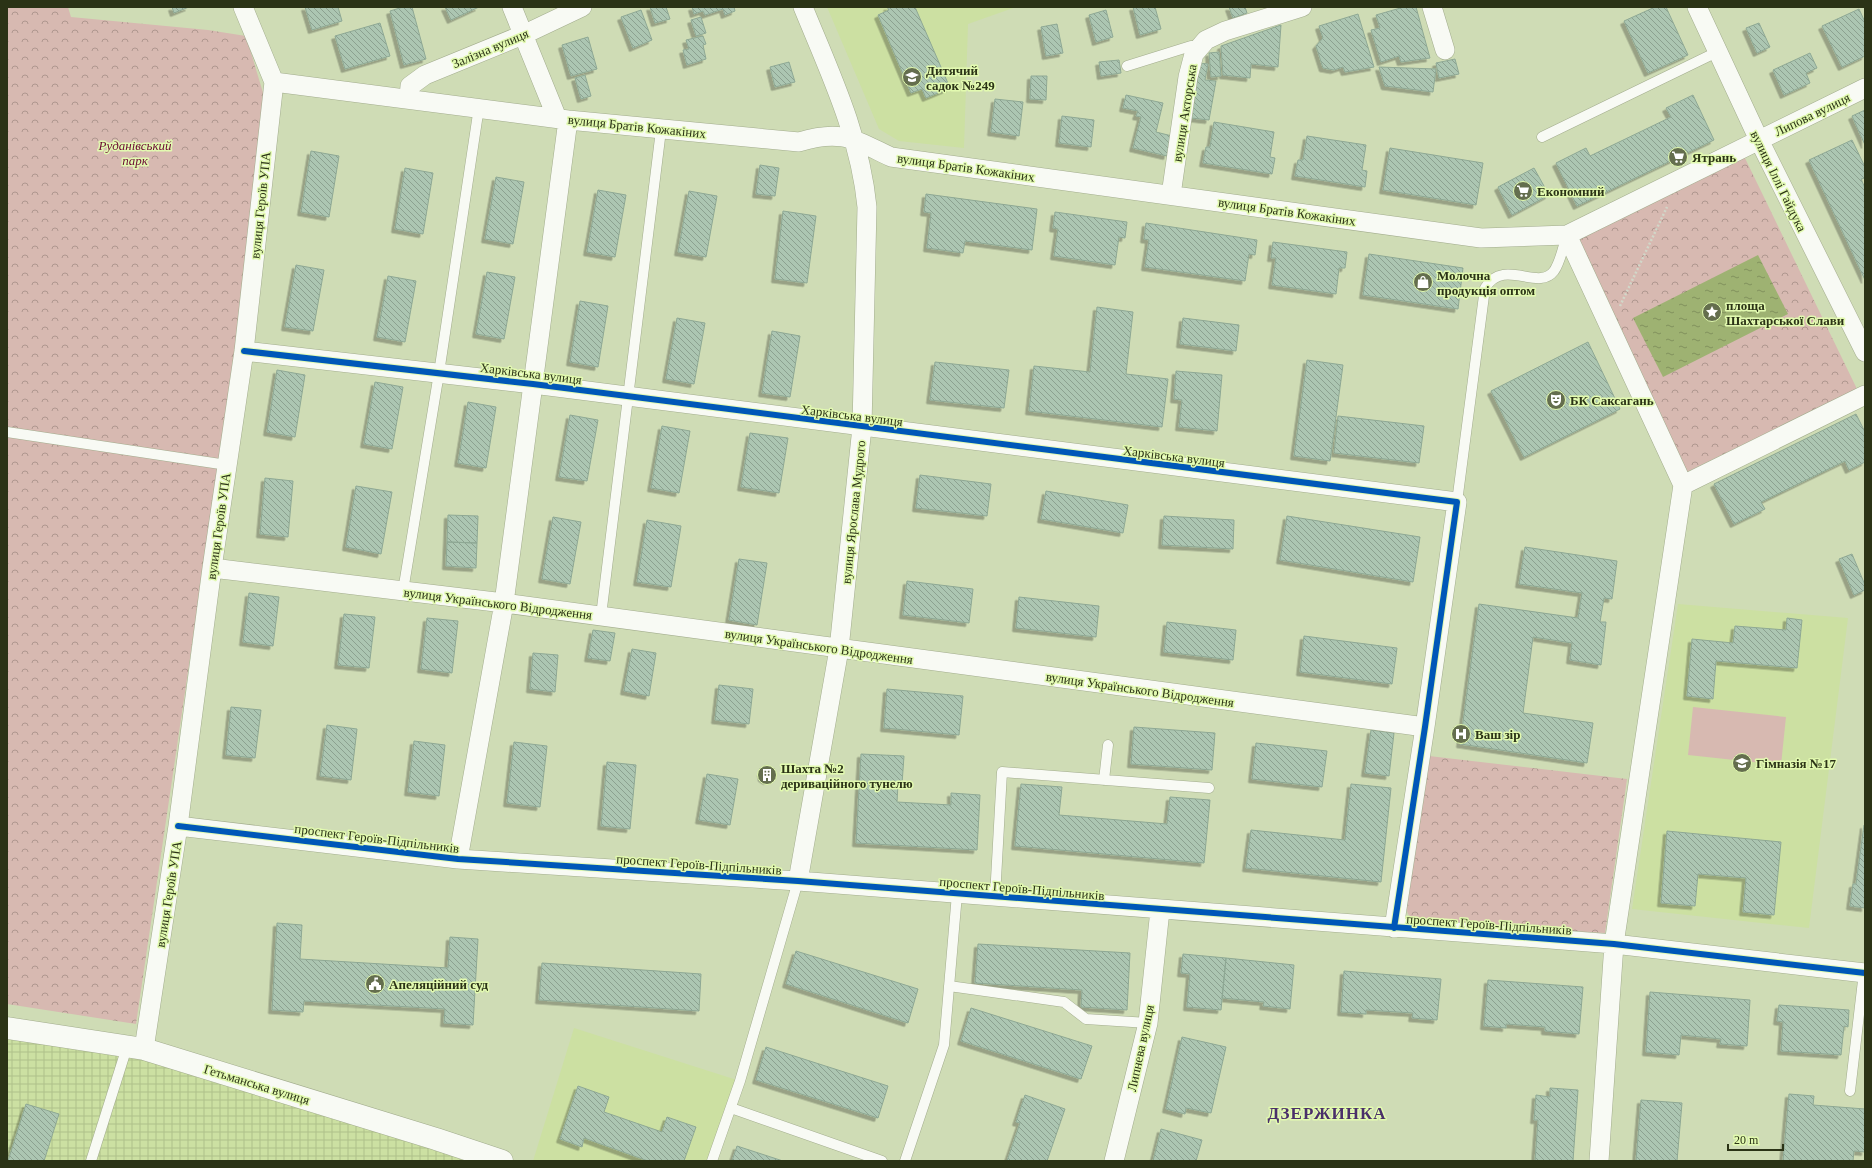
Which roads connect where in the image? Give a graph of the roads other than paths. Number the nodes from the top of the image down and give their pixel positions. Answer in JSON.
{"nodes":[{"id":1,"x":243,"y":7,"type":"edge"},
{"id":2,"x":512,"y":7,"type":"edge"},
{"id":3,"x":582,"y":7,"type":"edge"},
{"id":4,"x":803,"y":7,"type":"edge"},
{"id":5,"x":1302,"y":7,"type":"edge"},
{"id":6,"x":1432,"y":7,"type":"edge"},
{"id":7,"x":1697,"y":7,"type":"edge"},
{"id":8,"x":525,"y":34,"type":"junction"},
{"id":9,"x":1201,"y":46,"type":"junction"},
{"id":10,"x":1445,"y":50,"type":"dead end"},
{"id":11,"x":1717,"y":52,"type":"junction"},
{"id":12,"x":1127,"y":66,"type":"dead end"},
{"id":13,"x":274,"y":82,"type":"junction"},
{"id":14,"x":1865,"y":88,"type":"edge"},
{"id":15,"x":409,"y":98,"type":"junction"},
{"id":16,"x":479,"y":107,"type":"junction"},
{"id":17,"x":563,"y":119,"type":"junction"},
{"id":18,"x":661,"y":130,"type":"junction"},
{"id":19,"x":1542,"y":137,"type":"dead end"},
{"id":20,"x":854,"y":139,"type":"junction"},
{"id":21,"x":1759,"y":140,"type":"junction"},
{"id":22,"x":1171,"y":195,"type":"junction"},
{"id":23,"x":1566,"y":235,"type":"junction"},
{"id":24,"x":244,"y":351,"type":"junction"},
{"id":25,"x":1865,"y":352,"type":"edge"},
{"id":26,"x":439,"y":373,"type":"junction"},
{"id":27,"x":533,"y":384,"type":"junction"},
{"id":28,"x":1865,"y":395,"type":"edge"},
{"id":29,"x":628,"y":396,"type":"junction"},
{"id":30,"x":862,"y":427,"type":"junction"},
{"id":31,"x":7,"y":432,"type":"edge"},
{"id":32,"x":227,"y":465,"type":"junction"},
{"id":33,"x":1683,"y":485,"type":"junction"},
{"id":34,"x":1457,"y":502,"type":"junction"},
{"id":35,"x":212,"y":568,"type":"junction"},
{"id":36,"x":403,"y":591,"type":"junction"},
{"id":37,"x":504,"y":603,"type":"junction"},
{"id":38,"x":601,"y":616,"type":"junction"},
{"id":39,"x":839,"y":649,"type":"junction"},
{"id":40,"x":1425,"y":727,"type":"junction"},
{"id":41,"x":1108,"y":745,"type":"dead end"},
{"id":42,"x":1104,"y":780,"type":"junction"},
{"id":43,"x":1209,"y":788,"type":"dead end"},
{"id":44,"x":178,"y":826,"type":"junction"},
{"id":45,"x":458,"y":859,"type":"junction"},
{"id":46,"x":798,"y":881,"type":"junction"},
{"id":47,"x":957,"y":894,"type":"junction"},
{"id":48,"x":995,"y":897,"type":"junction"},
{"id":49,"x":1160,"y":910,"type":"junction"},
{"id":50,"x":1394,"y":928,"type":"junction"},
{"id":51,"x":1614,"y":944,"type":"junction"},
{"id":52,"x":1865,"y":973,"type":"edge"},
{"id":53,"x":949,"y":986,"type":"junction"},
{"id":54,"x":1148,"y":1023,"type":"junction"},
{"id":55,"x":7,"y":1028,"type":"edge"},
{"id":56,"x":136,"y":1048,"type":"junction"},
{"id":57,"x":1850,"y":1091,"type":"dead end"},
{"id":58,"x":731,"y":1108,"type":"junction"},
{"id":59,"x":91,"y":1161,"type":"edge"},
{"id":60,"x":502,"y":1161,"type":"edge"},
{"id":61,"x":712,"y":1161,"type":"edge"},
{"id":62,"x":882,"y":1161,"type":"edge"},
{"id":63,"x":905,"y":1161,"type":"edge"},
{"id":64,"x":1114,"y":1161,"type":"edge"},
{"id":65,"x":1599,"y":1161,"type":"edge"}],
"edges":[{"from":1,"to":13,"type":"street","name":"вулиця Героїв УПА"},
{"from":2,"to":8,"type":"street"},
{"from":3,"to":8,"type":"street","name":"Залізна вулиця"},
{"from":4,"to":20,"type":"street","name":"вулиця Ярослава Мудрого"},
{"from":5,"to":9,"type":"street","name":"вулиця Акторська"},
{"from":6,"to":10,"type":"street"},
{"from":7,"to":11,"type":"street","name":"вулиця Іллі Гайдука"},
{"from":8,"to":15,"type":"street","name":"Залізна вулиця"},
{"from":8,"to":17,"type":"street"},
{"from":9,"to":12,"type":"lane"},
{"from":9,"to":22,"type":"street","name":"вулиця Акторська"},
{"from":11,"to":19,"type":"lane"},
{"from":11,"to":21,"type":"street","name":"вулиця Іллі Гайдука"},
{"from":13,"to":15,"type":"street","name":"вулиця Братів Кожакіних"},
{"from":13,"to":24,"type":"street","name":"вулиця Героїв УПА"},
{"from":14,"to":21,"type":"street","name":"Липова вулиця"},
{"from":15,"to":16,"type":"street","name":"вулиця Братів Кожакіних"},
{"from":16,"to":17,"type":"street","name":"вулиця Братів Кожакіних"},
{"from":16,"to":26,"type":"lane"},
{"from":17,"to":18,"type":"street","name":"вулиця Братів Кожакіних"},
{"from":17,"to":27,"type":"street"},
{"from":18,"to":20,"type":"street","name":"вулиця Братів Кожакіних"},
{"from":18,"to":29,"type":"lane"},
{"from":20,"to":22,"type":"street","name":"вулиця Братів Кожакіних"},
{"from":20,"to":30,"type":"street","name":"вулиця Ярослава Мудрого"},
{"from":21,"to":23,"type":"street"},
{"from":21,"to":25,"type":"street","name":"вулиця Іллі Гайдука"},
{"from":22,"to":23,"type":"street","name":"вулиця Братів Кожакіних"},
{"from":23,"to":33,"type":"street"},
{"from":23,"to":34,"type":"lane"},
{"from":24,"to":26,"type":"street","name":"Харківська вулиця"},
{"from":24,"to":32,"type":"street","name":"вулиця Героїв УПА"},
{"from":26,"to":27,"type":"street","name":"Харківська вулиця"},
{"from":26,"to":36,"type":"lane"},
{"from":27,"to":29,"type":"street","name":"Харківська вулиця"},
{"from":27,"to":37,"type":"street"},
{"from":28,"to":33,"type":"street"},
{"from":29,"to":30,"type":"street","name":"Харківська вулиця"},
{"from":29,"to":38,"type":"lane"},
{"from":30,"to":34,"type":"street","name":"Харківська вулиця"},
{"from":30,"to":39,"type":"street","name":"вулиця Ярослава Мудрого"},
{"from":31,"to":32,"type":"lane"},
{"from":32,"to":35,"type":"street","name":"вулиця Героїв УПА"},
{"from":33,"to":51,"type":"street"},
{"from":34,"to":40,"type":"street"},
{"from":35,"to":36,"type":"street","name":"вулиця Українського Відродження"},
{"from":35,"to":44,"type":"street","name":"вулиця Героїв УПА"},
{"from":36,"to":37,"type":"street","name":"вулиця Українського Відродження"},
{"from":37,"to":38,"type":"street","name":"вулиця Українського Відродження"},
{"from":37,"to":45,"type":"street"},
{"from":38,"to":39,"type":"street","name":"вулиця Українського Відродження"},
{"from":39,"to":40,"type":"street","name":"вулиця Українського Відродження"},
{"from":39,"to":46,"type":"street","name":"вулиця Ярослава Мудрого"},
{"from":40,"to":50,"type":"street"},
{"from":41,"to":42,"type":"lane"},
{"from":42,"to":43,"type":"lane"},
{"from":42,"to":48,"type":"lane"},
{"from":44,"to":45,"type":"street","name":"проспект Героїв-Підпільників"},
{"from":44,"to":56,"type":"street","name":"вулиця Героїв УПА"},
{"from":45,"to":46,"type":"street","name":"проспект Героїв-Підпільників"},
{"from":46,"to":47,"type":"street","name":"проспект Героїв-Підпільників"},
{"from":46,"to":58,"type":"lane"},
{"from":47,"to":48,"type":"street","name":"проспект Героїв-Підпільників"},
{"from":47,"to":53,"type":"lane"},
{"from":48,"to":49,"type":"street","name":"проспект Героїв-Підпільників"},
{"from":49,"to":50,"type":"street","name":"проспект Героїв-Підпільників"},
{"from":49,"to":54,"type":"street","name":"Липнева вулиця"},
{"from":50,"to":51,"type":"street","name":"проспект Героїв-Підпільників"},
{"from":51,"to":52,"type":"street","name":"проспект Героїв-Підпільників"},
{"from":51,"to":65,"type":"street"},
{"from":52,"to":57,"type":"lane"},
{"from":53,"to":54,"type":"lane"},
{"from":53,"to":63,"type":"lane"},
{"from":54,"to":64,"type":"street","name":"Липнева вулиця"},
{"from":55,"to":56,"type":"street","name":"Гетьманська вулиця"},
{"from":56,"to":59,"type":"lane"},
{"from":56,"to":60,"type":"street","name":"Гетьманська вулиця"},
{"from":58,"to":61,"type":"lane"},
{"from":58,"to":62,"type":"lane"}]}
